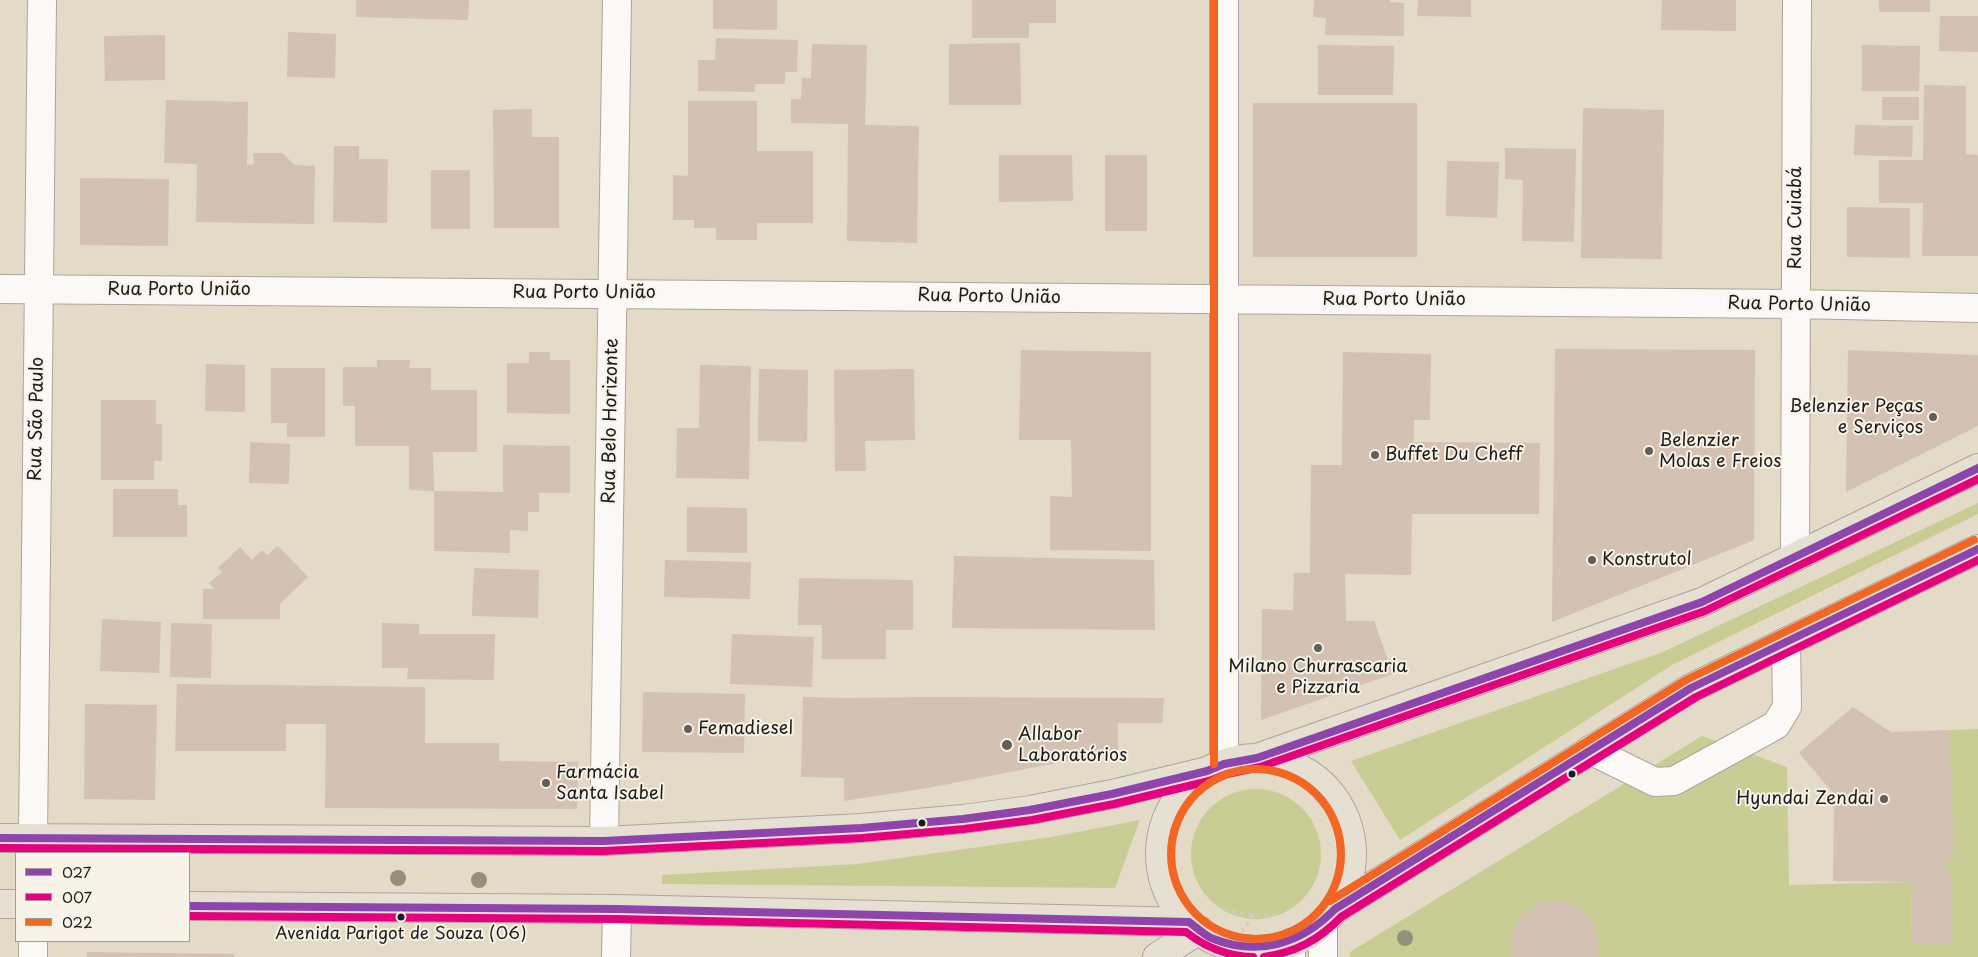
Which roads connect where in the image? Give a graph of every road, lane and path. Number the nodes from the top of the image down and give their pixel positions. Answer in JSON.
{"nodes":[{"id":1,"x":42,"y":0,"type":"edge"},
{"id":2,"x":617,"y":0,"type":"edge"},
{"id":3,"x":1224,"y":0,"type":"edge"},
{"id":4,"x":1797,"y":0,"type":"edge"},
{"id":5,"x":0,"y":289,"type":"edge"},
{"id":6,"x":39,"y":289,"type":"junction"},
{"id":7,"x":612,"y":294,"type":"junction"},
{"id":8,"x":1224,"y":299,"type":"junction"},
{"id":9,"x":1796,"y":304,"type":"junction"},
{"id":10,"x":1978,"y":308,"type":"edge"},
{"id":11,"x":1978,"y":468,"type":"edge"},
{"id":12,"x":1978,"y":549,"type":"edge"},
{"id":13,"x":1795,"y":557,"type":"junction"},
{"id":14,"x":1786,"y":642,"type":"junction"},
{"id":15,"x":1590,"y":750,"type":"junction"},
{"id":16,"x":1257,"y":758,"type":"junction"},
{"id":17,"x":1216,"y":767,"type":"junction"},
{"id":18,"x":0,"y":838,"type":"edge"},
{"id":19,"x":604,"y":841,"type":"junction"},
{"id":20,"x":33,"y":848,"type":"edge"},
{"id":21,"x":0,"y":904,"type":"edge"},
{"id":22,"x":15,"y":904,"type":"edge"},
{"id":23,"x":190,"y":906,"type":"edge"},
{"id":24,"x":1221,"y":908,"type":"dead end"},
{"id":25,"x":617,"y":909,"type":"junction"},
{"id":26,"x":1281,"y":913,"type":"dead end"},
{"id":27,"x":1253,"y":915,"type":"junction"},
{"id":28,"x":1329,"y":916,"type":"junction"},
{"id":29,"x":1194,"y":926,"type":"junction"},
{"id":30,"x":33,"y":942,"type":"edge"},
{"id":31,"x":1279,"y":951,"type":"edge"},
{"id":32,"x":1224,"y":952,"type":"edge"},
{"id":33,"x":33,"y":957,"type":"edge"},
{"id":34,"x":616,"y":957,"type":"edge"},
{"id":35,"x":1157,"y":957,"type":"edge"},
{"id":36,"x":1322,"y":957,"type":"edge"}],
"edges":[{"from":1,"to":6,"type":"street","name":"Rua São Paulo"},
{"from":2,"to":7,"type":"street","name":"Rua Belo Horizonte"},
{"from":3,"to":8,"type":"street"},
{"from":4,"to":9,"type":"street","name":"Rua Cuiabá"},
{"from":5,"to":6,"type":"street","name":"Rua Porto União"},
{"from":6,"to":7,"type":"street","name":"Rua Porto União"},
{"from":6,"to":20,"type":"street","name":"Rua São Paulo"},
{"from":7,"to":8,"type":"street","name":"Rua Porto União"},
{"from":7,"to":19,"type":"street","name":"Rua Belo Horizonte"},
{"from":8,"to":9,"type":"street","name":"Rua Porto União"},
{"from":8,"to":17,"type":"street"},
{"from":9,"to":10,"type":"street","name":"Rua Porto União"},
{"from":9,"to":13,"type":"street","name":"Rua Cuiabá"},
{"from":11,"to":13,"type":"main road"},
{"from":12,"to":14,"type":"main road"},
{"from":13,"to":16,"type":"main road"},
{"from":14,"to":15,"type":"main road"},
{"from":14,"to":15,"type":"street"},
{"from":15,"to":28,"type":"main road"},
{"from":16,"to":17,"type":"main road"},
{"from":16,"to":28,"type":"main road"},
{"from":17,"to":19,"type":"main road"},
{"from":17,"to":29,"type":"main road"},
{"from":18,"to":20,"type":"main road"},
{"from":19,"to":20,"type":"main road"},
{"from":21,"to":22,"type":"main road"},
{"from":23,"to":25,"type":"main road"},
{"from":24,"to":27,"type":"path"},
{"from":25,"to":29,"type":"main road"},
{"from":25,"to":34,"type":"street"},
{"from":26,"to":27,"type":"path"},
{"from":27,"to":32,"type":"path"},
{"from":28,"to":31,"type":"main road"},
{"from":28,"to":36,"type":"street"},
{"from":29,"to":32,"type":"main road"},
{"from":29,"to":35,"type":"main road"},
{"from":30,"to":33,"type":"street"},
{"from":31,"to":32,"type":"main road"}]}
